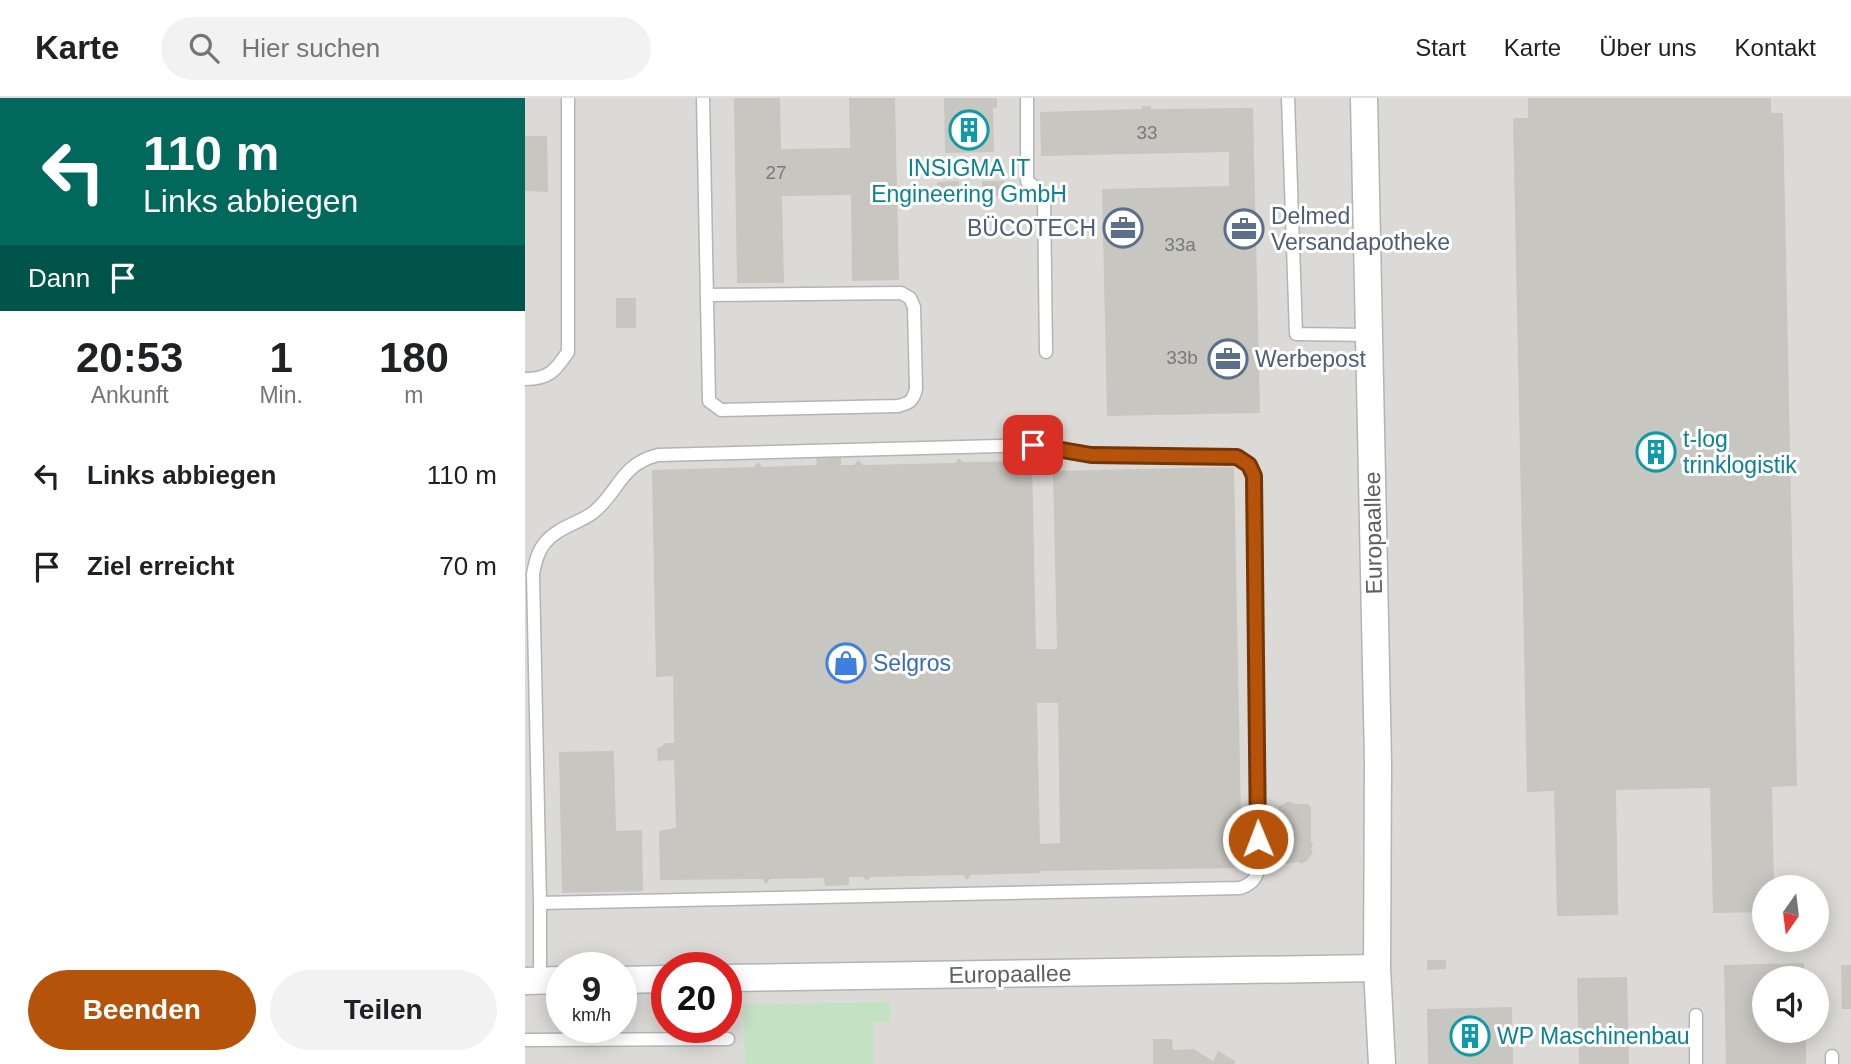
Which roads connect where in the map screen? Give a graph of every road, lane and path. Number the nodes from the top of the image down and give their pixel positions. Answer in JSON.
{"nodes":[{"id":1,"x":568,"y":98,"type":"edge"},
{"id":2,"x":703,"y":98,"type":"edge"},
{"id":3,"x":1027,"y":98,"type":"edge"},
{"id":4,"x":1288,"y":98,"type":"edge"},
{"id":5,"x":1364,"y":98,"type":"edge"},
{"id":6,"x":706,"y":295,"type":"junction"},
{"id":7,"x":1369,"y":335,"type":"junction"},
{"id":8,"x":1046,"y":352,"type":"dead end"},
{"id":9,"x":525,"y":379,"type":"edge"},
{"id":10,"x":540,"y":903,"type":"junction"},
{"id":11,"x":1377,"y":968,"type":"junction"},
{"id":12,"x":742,"y":978,"type":"edge"},
{"id":13,"x":542,"y":981,"type":"edge"},
{"id":14,"x":1696,"y":1015,"type":"dead end"},
{"id":15,"x":651,"y":1039,"type":"edge"},
{"id":16,"x":525,"y":1040,"type":"edge"},
{"id":17,"x":1382,"y":1064,"type":"edge"},
{"id":18,"x":1696,"y":1064,"type":"edge"}],
"edges":[{"from":1,"to":9,"type":"lane"},
{"from":2,"to":6,"type":"lane"},
{"from":3,"to":8,"type":"lane"},
{"from":4,"to":7,"type":"lane"},
{"from":5,"to":7,"type":"street","name":"Europaallee"},
{"from":6,"to":6,"type":"lane"},
{"from":7,"to":11,"type":"street","name":"Europaallee"},
{"from":10,"to":10,"type":"lane"},
{"from":10,"to":13,"type":"lane"},
{"from":11,"to":12,"type":"street","name":"Europaallee"},
{"from":11,"to":17,"type":"street","name":"Europaallee"},
{"from":14,"to":18,"type":"lane"},
{"from":15,"to":16,"type":"lane"}]}
